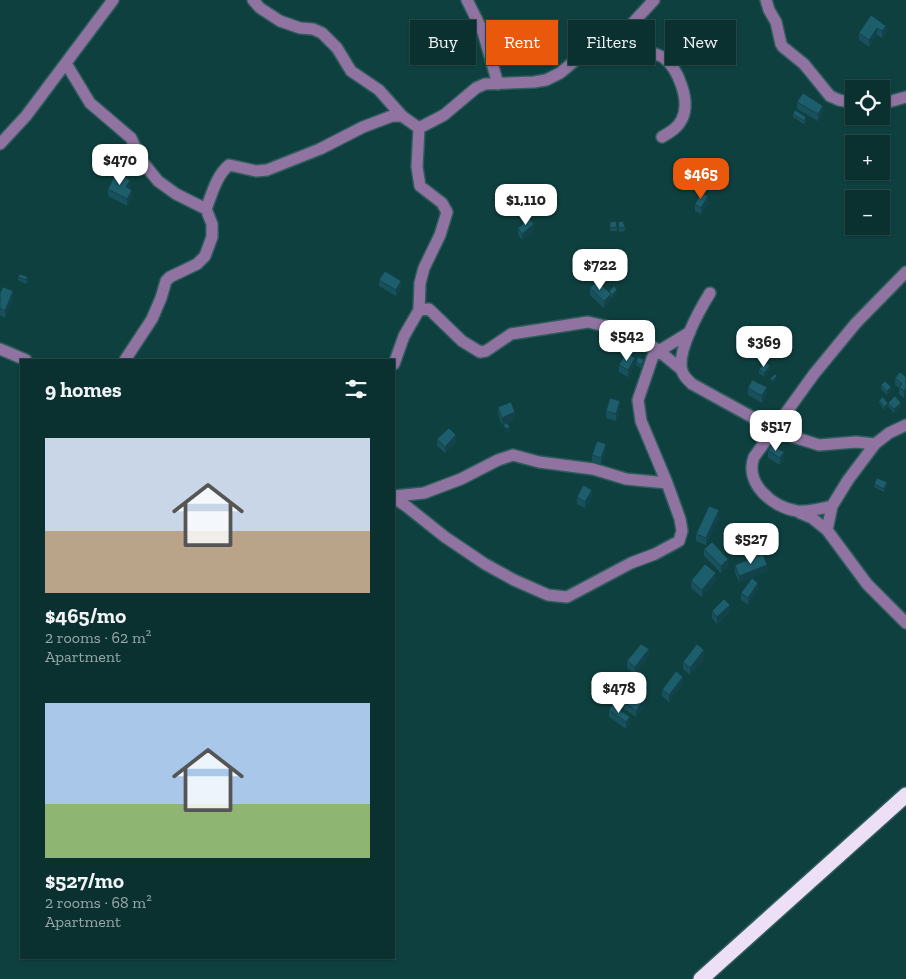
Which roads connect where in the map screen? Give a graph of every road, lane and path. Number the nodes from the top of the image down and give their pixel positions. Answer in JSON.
{"nodes":[{"id":1,"x":113,"y":0,"type":"edge"},
{"id":2,"x":253,"y":0,"type":"edge"},
{"id":3,"x":467,"y":0,"type":"edge"},
{"id":4,"x":654,"y":0,"type":"edge"},
{"id":5,"x":766,"y":0,"type":"edge"},
{"id":6,"x":636,"y":20,"type":"edge"},
{"id":7,"x":655,"y":54,"type":"edge"},
{"id":8,"x":66,"y":64,"type":"junction"},
{"id":9,"x":570,"y":65,"type":"edge"},
{"id":10,"x":498,"y":84,"type":"junction"},
{"id":11,"x":906,"y":96,"type":"edge"},
{"id":12,"x":845,"y":101,"type":"edge"},
{"id":13,"x":890,"y":101,"type":"edge"},
{"id":14,"x":402,"y":116,"type":"junction"},
{"id":15,"x":419,"y":128,"type":"junction"},
{"id":16,"x":662,"y":137,"type":"dead end"},
{"id":17,"x":0,"y":144,"type":"edge"},
{"id":18,"x":206,"y":209,"type":"junction"},
{"id":19,"x":906,"y":272,"type":"edge"},
{"id":20,"x":710,"y":293,"type":"dead end"},
{"id":21,"x":418,"y":310,"type":"junction"},
{"id":22,"x":690,"y":332,"type":"junction"},
{"id":23,"x":0,"y":349,"type":"edge"},
{"id":24,"x":659,"y":351,"type":"junction"},
{"id":25,"x":24,"y":359,"type":"edge"},
{"id":26,"x":126,"y":359,"type":"edge"},
{"id":27,"x":395,"y":361,"type":"edge"},
{"id":28,"x":682,"y":370,"type":"junction"},
{"id":29,"x":906,"y":425,"type":"edge"},
{"id":30,"x":771,"y":435,"type":"junction"},
{"id":31,"x":875,"y":444,"type":"junction"},
{"id":32,"x":667,"y":483,"type":"junction"},
{"id":33,"x":395,"y":497,"type":"edge"},
{"id":34,"x":395,"y":498,"type":"edge"},
{"id":35,"x":832,"y":506,"type":"junction"},
{"id":36,"x":796,"y":511,"type":"junction"},
{"id":37,"x":827,"y":530,"type":"junction"},
{"id":38,"x":906,"y":623,"type":"edge"},
{"id":39,"x":906,"y":795,"type":"edge"},
{"id":40,"x":700,"y":979,"type":"edge"}],
"edges":[{"from":1,"to":8,"type":"street"},
{"from":2,"to":14,"type":"street"},
{"from":3,"to":10,"type":"street"},
{"from":4,"to":6,"type":"street"},
{"from":5,"to":12,"type":"street"},
{"from":7,"to":16,"type":"street"},
{"from":8,"to":17,"type":"street"},
{"from":8,"to":18,"type":"street"},
{"from":9,"to":10,"type":"street"},
{"from":10,"to":15,"type":"street"},
{"from":11,"to":13,"type":"street"},
{"from":14,"to":15,"type":"street"},
{"from":14,"to":18,"type":"street"},
{"from":15,"to":21,"type":"street"},
{"from":18,"to":26,"type":"street"},
{"from":19,"to":30,"type":"street"},
{"from":20,"to":22,"type":"street"},
{"from":21,"to":24,"type":"street"},
{"from":21,"to":27,"type":"street"},
{"from":22,"to":24,"type":"street"},
{"from":22,"to":28,"type":"street"},
{"from":23,"to":25,"type":"street"},
{"from":24,"to":28,"type":"street"},
{"from":24,"to":32,"type":"street"},
{"from":28,"to":30,"type":"street"},
{"from":29,"to":31,"type":"street"},
{"from":30,"to":31,"type":"street"},
{"from":30,"to":36,"type":"street"},
{"from":31,"to":35,"type":"street"},
{"from":32,"to":33,"type":"street"},
{"from":32,"to":34,"type":"street"},
{"from":35,"to":36,"type":"street"},
{"from":35,"to":37,"type":"street"},
{"from":36,"to":37,"type":"street"},
{"from":37,"to":38,"type":"street"},
{"from":39,"to":40,"type":"highway"}]}
